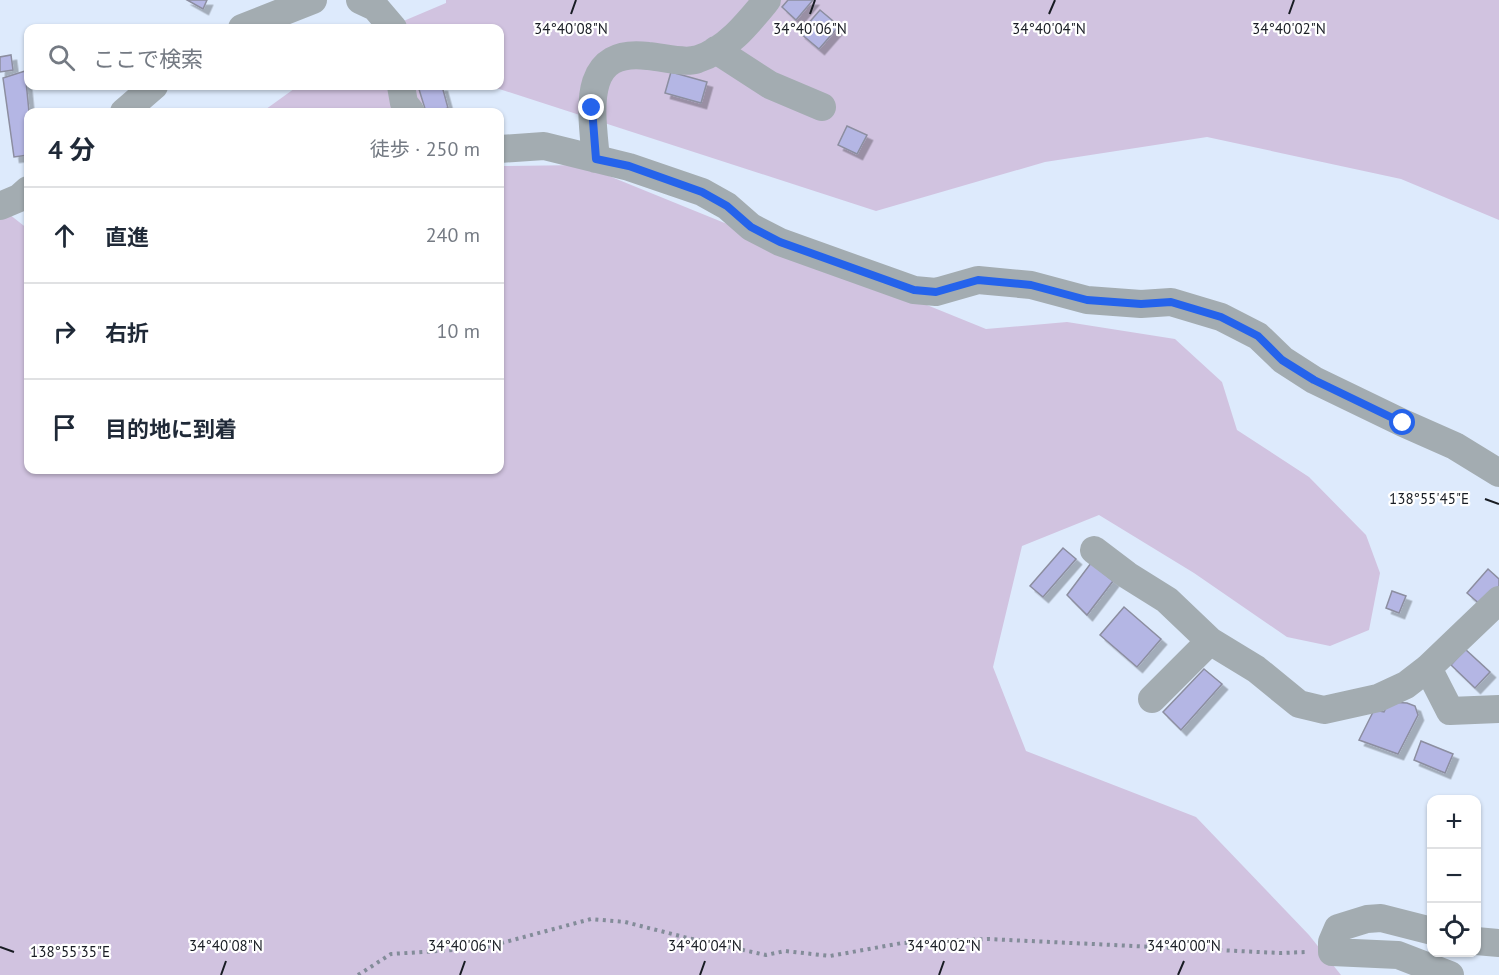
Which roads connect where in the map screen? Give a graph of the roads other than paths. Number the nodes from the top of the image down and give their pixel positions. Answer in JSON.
{"nodes":[{"id":1,"x":313,"y":0,"type":"edge"},
{"id":2,"x":360,"y":0,"type":"edge"},
{"id":3,"x":767,"y":0,"type":"edge"},
{"id":4,"x":252,"y":24,"type":"edge"},
{"id":5,"x":389,"y":24,"type":"edge"},
{"id":6,"x":716,"y":50,"type":"junction"},
{"id":7,"x":149,"y":90,"type":"edge"},
{"id":8,"x":402,"y":90,"type":"edge"},
{"id":9,"x":822,"y":107,"type":"dead end"},
{"id":10,"x":129,"y":108,"type":"edge"},
{"id":11,"x":408,"y":108,"type":"edge"},
{"id":12,"x":504,"y":149,"type":"edge"},
{"id":13,"x":596,"y":159,"type":"junction"},
{"id":14,"x":24,"y":194,"type":"edge"},
{"id":15,"x":0,"y":206,"type":"edge"},
{"id":16,"x":1499,"y":473,"type":"edge"},
{"id":17,"x":1094,"y":550,"type":"dead end"},
{"id":18,"x":1499,"y":600,"type":"edge"},
{"id":19,"x":1210,"y":640,"type":"junction"},
{"id":20,"x":1428,"y":668,"type":"junction"},
{"id":21,"x":1152,"y":699,"type":"dead end"},
{"id":22,"x":1499,"y":709,"type":"edge"},
{"id":23,"x":1427,"y":930,"type":"edge"},
{"id":24,"x":1481,"y":941,"type":"edge"},
{"id":25,"x":1499,"y":943,"type":"edge"},
{"id":26,"x":1450,"y":975,"type":"edge"}],
"edges":[{"from":1,"to":4,"type":"street"},
{"from":2,"to":5,"type":"street"},
{"from":3,"to":6,"type":"street"},
{"from":6,"to":9,"type":"street"},
{"from":6,"to":13,"type":"street"},
{"from":7,"to":10,"type":"street"},
{"from":8,"to":11,"type":"street"},
{"from":12,"to":13,"type":"street"},
{"from":13,"to":16,"type":"street"},
{"from":14,"to":15,"type":"street"},
{"from":17,"to":19,"type":"street"},
{"from":18,"to":20,"type":"street"},
{"from":19,"to":20,"type":"street"},
{"from":19,"to":21,"type":"street"},
{"from":20,"to":22,"type":"street"},
{"from":23,"to":26,"type":"street"},
{"from":24,"to":25,"type":"street"}]}
